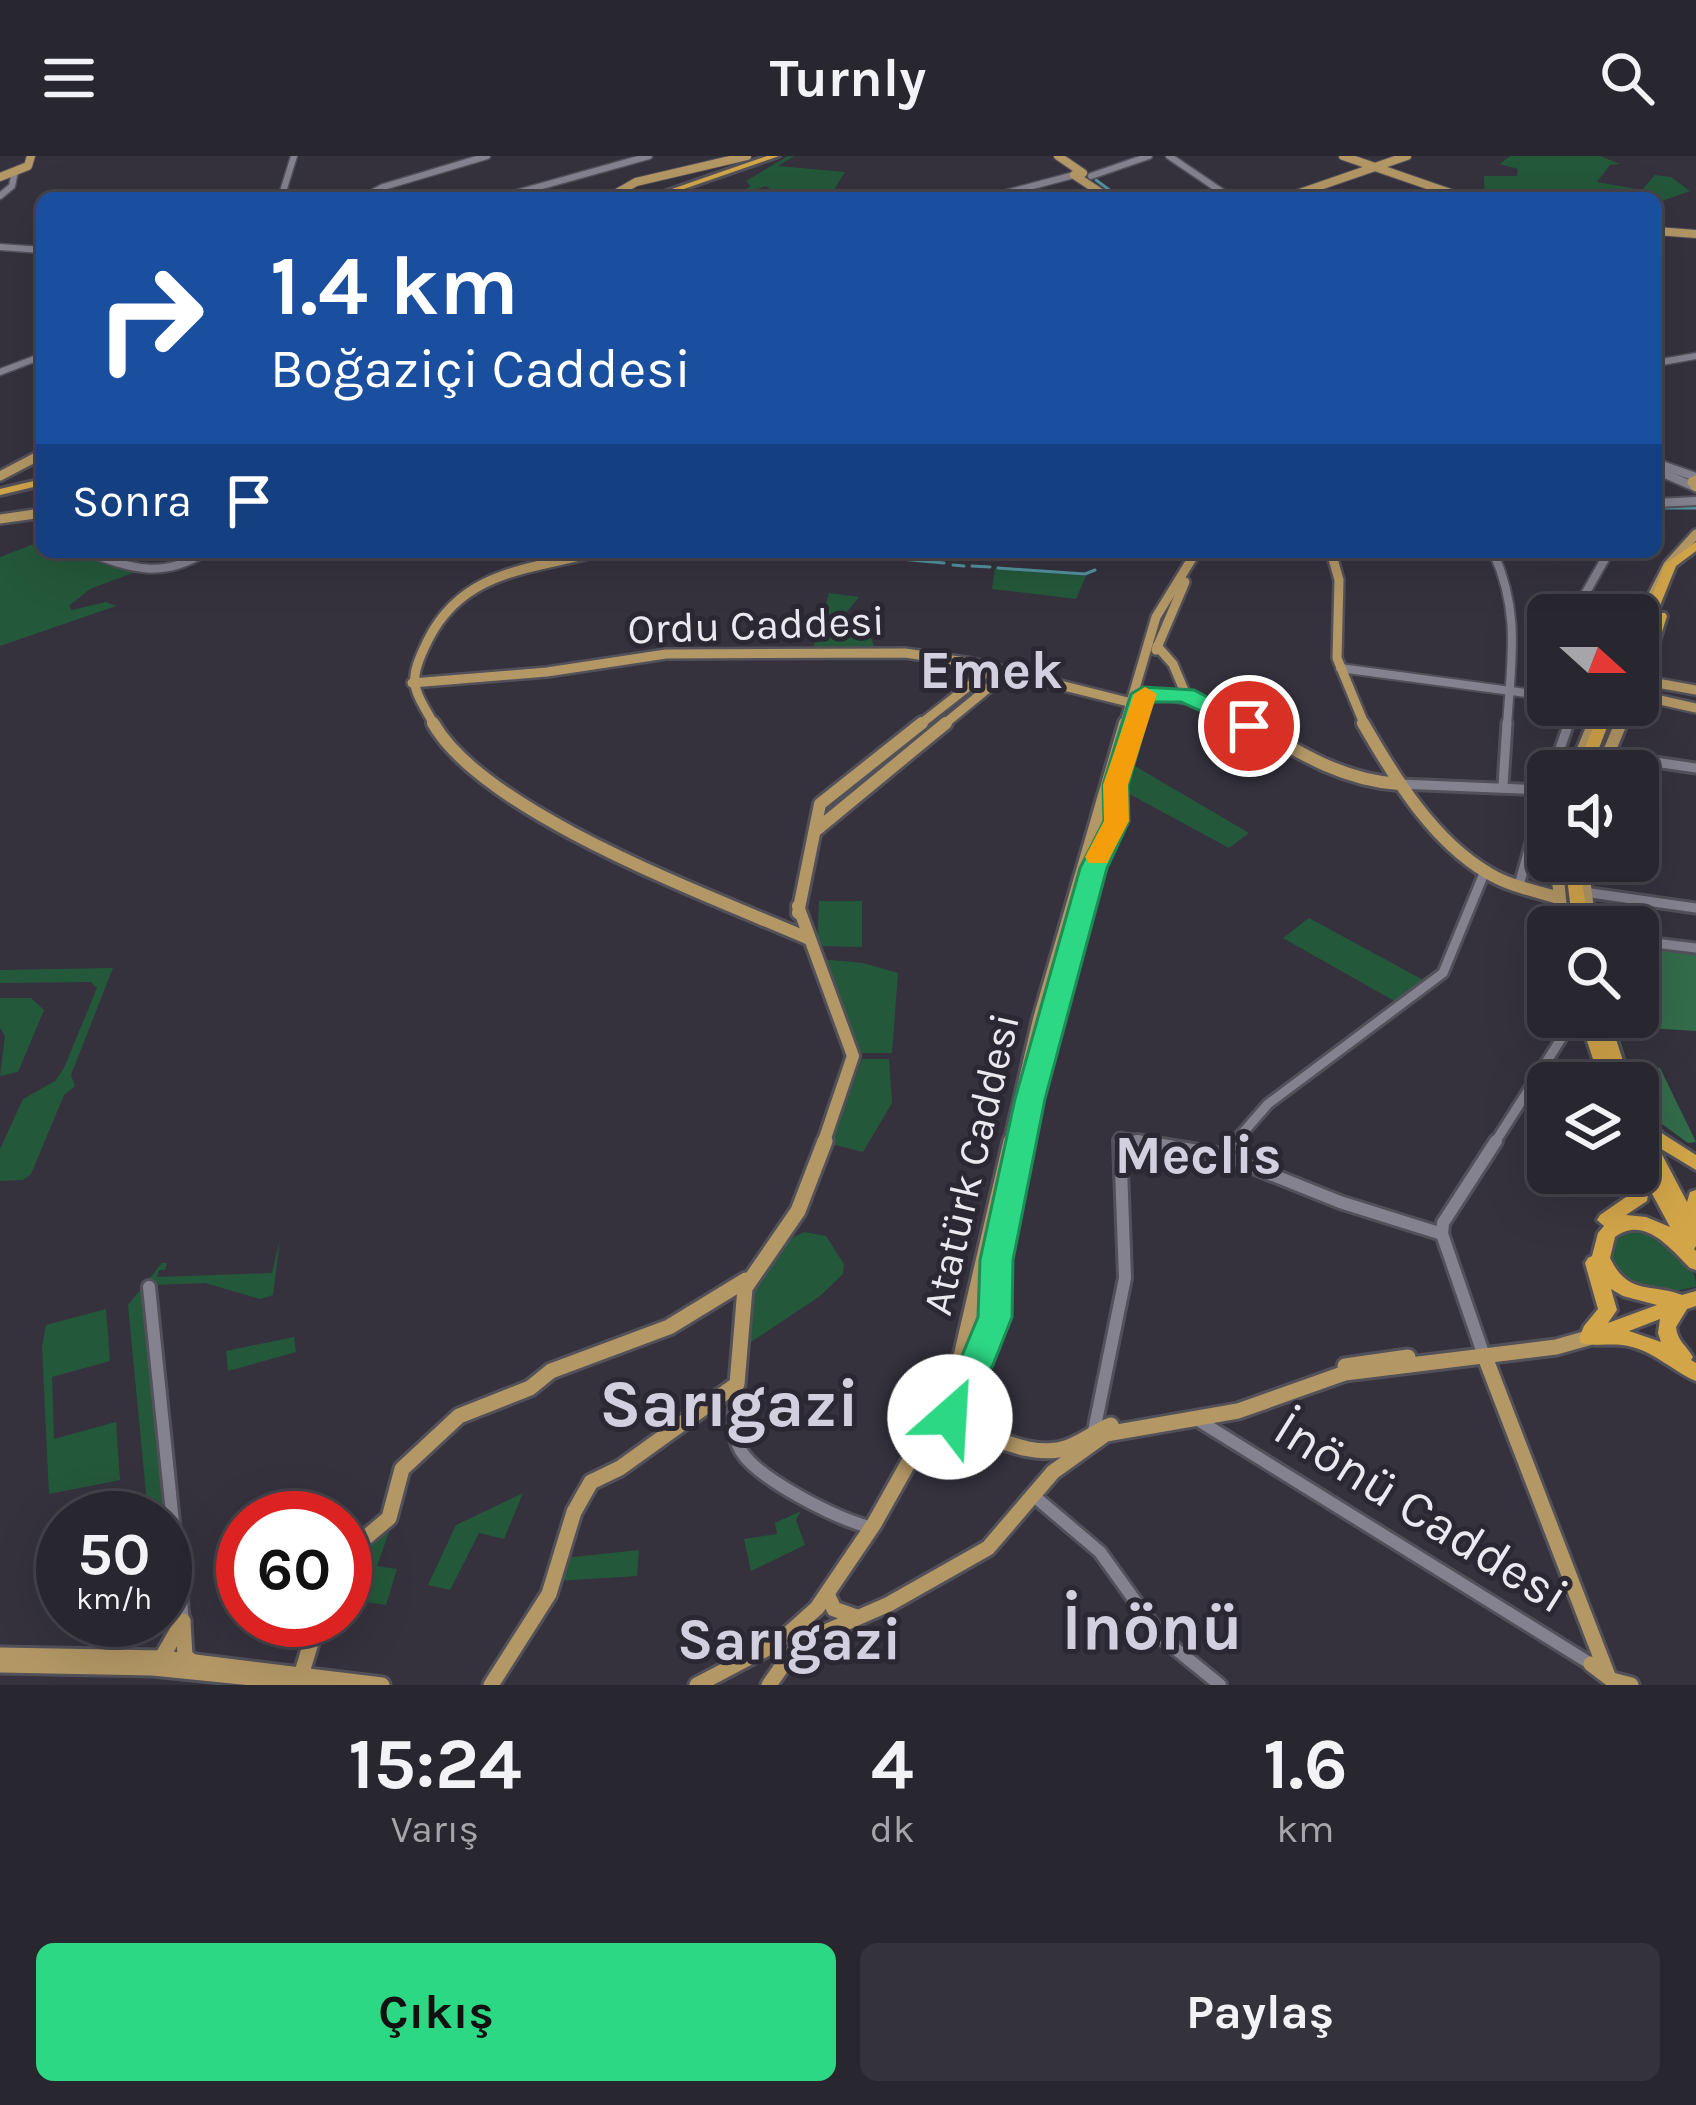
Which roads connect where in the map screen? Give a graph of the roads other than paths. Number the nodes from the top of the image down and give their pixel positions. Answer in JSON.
{"nodes":[{"id":1,"x":32,"y":156,"type":"edge"},
{"id":2,"x":294,"y":156,"type":"edge"},
{"id":3,"x":487,"y":156,"type":"edge"},
{"id":4,"x":649,"y":156,"type":"edge"},
{"id":5,"x":704,"y":156,"type":"edge"},
{"id":6,"x":747,"y":156,"type":"edge"},
{"id":7,"x":779,"y":156,"type":"edge"},
{"id":8,"x":1056,"y":156,"type":"edge"},
{"id":9,"x":1146,"y":156,"type":"edge"},
{"id":10,"x":1171,"y":156,"type":"edge"},
{"id":11,"x":1341,"y":156,"type":"edge"},
{"id":12,"x":1407,"y":156,"type":"edge"},
{"id":13,"x":722,"y":162,"type":"junction"},
{"id":14,"x":1372,"y":169,"type":"junction"},
{"id":15,"x":15,"y":172,"type":"junction"},
{"id":16,"x":1083,"y":176,"type":"junction"},
{"id":17,"x":0,"y":177,"type":"edge"},
{"id":18,"x":282,"y":192,"type":"edge"},
{"id":19,"x":375,"y":192,"type":"edge"},
{"id":20,"x":521,"y":192,"type":"edge"},
{"id":21,"x":618,"y":192,"type":"edge"},
{"id":22,"x":668,"y":192,"type":"edge"},
{"id":23,"x":679,"y":192,"type":"edge"},
{"id":24,"x":1015,"y":192,"type":"edge"},
{"id":25,"x":1103,"y":192,"type":"edge"},
{"id":26,"x":1224,"y":192,"type":"edge"},
{"id":27,"x":1303,"y":192,"type":"edge"},
{"id":28,"x":1443,"y":192,"type":"edge"},
{"id":29,"x":0,"y":196,"type":"edge"},
{"id":30,"x":1662,"y":230,"type":"edge"},
{"id":31,"x":1696,"y":233,"type":"edge"},
{"id":32,"x":0,"y":247,"type":"edge"},
{"id":33,"x":36,"y":250,"type":"edge"},
{"id":34,"x":1696,"y":356,"type":"edge"},
{"id":35,"x":36,"y":358,"type":"edge"},
{"id":36,"x":1662,"y":362,"type":"edge"},
{"id":37,"x":0,"y":372,"type":"edge"},
{"id":38,"x":36,"y":457,"type":"edge"},
{"id":39,"x":1662,"y":469,"type":"edge"},
{"id":40,"x":0,"y":476,"type":"edge"},
{"id":41,"x":1696,"y":483,"type":"edge"},
{"id":42,"x":36,"y":485,"type":"edge"},
{"id":43,"x":0,"y":494,"type":"edge"},
{"id":44,"x":1696,"y":501,"type":"edge"},
{"id":45,"x":1662,"y":503,"type":"edge"},
{"id":46,"x":36,"y":513,"type":"edge"},
{"id":47,"x":0,"y":520,"type":"edge"},
{"id":48,"x":1694,"y":544,"type":"edge"},
{"id":49,"x":103,"y":558,"type":"edge"},
{"id":50,"x":196,"y":558,"type":"edge"},
{"id":51,"x":572,"y":558,"type":"edge"},
{"id":52,"x":1196,"y":558,"type":"edge"},
{"id":53,"x":1197,"y":558,"type":"edge"},
{"id":54,"x":1333,"y":558,"type":"edge"},
{"id":55,"x":1496,"y":558,"type":"edge"},
{"id":56,"x":1606,"y":558,"type":"edge"},
{"id":57,"x":1667,"y":573,"type":"junction"},
{"id":58,"x":1654,"y":586,"type":"junction"},
{"id":59,"x":1585,"y":594,"type":"edge"},
{"id":60,"x":1651,"y":594,"type":"edge"},
{"id":61,"x":1659,"y":600,"type":"edge"},
{"id":62,"x":1163,"y":604,"type":"junction"},
{"id":63,"x":1176,"y":608,"type":"junction"},
{"id":64,"x":1156,"y":620,"type":"junction"},
{"id":65,"x":1659,"y":620,"type":"edge"},
{"id":66,"x":1170,"y":622,"type":"junction"},
{"id":67,"x":1157,"y":646,"type":"junction"},
{"id":68,"x":992,"y":668,"type":"junction"},
{"id":69,"x":1340,"y":668,"type":"junction"},
{"id":70,"x":1009,"y":671,"type":"junction"},
{"id":71,"x":1659,"y":683,"type":"edge"},
{"id":72,"x":413,"y":686,"type":"junction"},
{"id":73,"x":1696,"y":690,"type":"edge"},
{"id":74,"x":1507,"y":691,"type":"junction"},
{"id":75,"x":1527,"y":693,"type":"edge"},
{"id":76,"x":1183,"y":694,"type":"junction"},
{"id":77,"x":1136,"y":698,"type":"junction"},
{"id":78,"x":1659,"y":700,"type":"edge"},
{"id":79,"x":1696,"y":708,"type":"edge"},
{"id":80,"x":1659,"y":761,"type":"edge"},
{"id":81,"x":1696,"y":768,"type":"edge"},
{"id":82,"x":1503,"y":784,"type":"junction"},
{"id":83,"x":1527,"y":785,"type":"edge"},
{"id":84,"x":1395,"y":788,"type":"junction"},
{"id":85,"x":814,"y":831,"type":"junction"},
{"id":86,"x":1527,"y":857,"type":"edge"},
{"id":87,"x":1485,"y":871,"type":"junction"},
{"id":88,"x":1558,"y":882,"type":"edge"},
{"id":89,"x":1583,"y":882,"type":"edge"},
{"id":90,"x":1519,"y":885,"type":"junction"},
{"id":91,"x":1584,"y":892,"type":"junction"},
{"id":92,"x":1559,"y":898,"type":"junction"},
{"id":93,"x":1560,"y":906,"type":"edge"},
{"id":94,"x":1583,"y":906,"type":"edge"},
{"id":95,"x":1696,"y":908,"type":"edge"},
{"id":96,"x":805,"y":942,"type":"junction"},
{"id":97,"x":1659,"y":943,"type":"edge"},
{"id":98,"x":1696,"y":948,"type":"edge"},
{"id":99,"x":1046,"y":1018,"type":"junction"},
{"id":100,"x":1567,"y":1038,"type":"edge"},
{"id":101,"x":1659,"y":1139,"type":"edge"},
{"id":102,"x":1223,"y":1156,"type":"junction"},
{"id":103,"x":1696,"y":1164,"type":"edge"},
{"id":104,"x":1659,"y":1165,"type":"edge"},
{"id":105,"x":1659,"y":1191,"type":"edge"},
{"id":106,"x":1641,"y":1194,"type":"edge"},
{"id":107,"x":1696,"y":1197,"type":"edge"},
{"id":108,"x":1696,"y":1223,"type":"edge"},
{"id":109,"x":1442,"y":1234,"type":"junction"},
{"id":110,"x":1696,"y":1236,"type":"edge"},
{"id":111,"x":1696,"y":1260,"type":"edge"},
{"id":112,"x":149,"y":1287,"type":"dead end"},
{"id":113,"x":738,"y":1293,"type":"junction"},
{"id":114,"x":1688,"y":1298,"type":"edge"},
{"id":115,"x":968,"y":1314,"type":"junction"},
{"id":116,"x":995,"y":1317,"type":"junction"},
{"id":117,"x":1590,"y":1335,"type":"junction"},
{"id":118,"x":1484,"y":1353,"type":"junction"},
{"id":119,"x":1696,"y":1369,"type":"edge"},
{"id":120,"x":737,"y":1384,"type":"junction"},
{"id":121,"x":1267,"y":1394,"type":"junction"},
{"id":122,"x":1203,"y":1422,"type":"junction"},
{"id":123,"x":959,"y":1428,"type":"junction"},
{"id":124,"x":1094,"y":1431,"type":"junction"},
{"id":125,"x":920,"y":1439,"type":"junction"},
{"id":126,"x":1040,"y":1448,"type":"junction"},
{"id":127,"x":1053,"y":1472,"type":"junction"},
{"id":128,"x":172,"y":1491,"type":"edge"},
{"id":129,"x":1034,"y":1496,"type":"junction"},
{"id":130,"x":874,"y":1524,"type":"junction"},
{"id":131,"x":372,"y":1533,"type":"edge"},
{"id":132,"x":827,"y":1594,"type":"junction"},
{"id":133,"x":858,"y":1617,"type":"junction"},
{"id":134,"x":166,"y":1647,"type":"edge"},
{"id":135,"x":184,"y":1647,"type":"edge"},
{"id":136,"x":310,"y":1647,"type":"edge"},
{"id":137,"x":0,"y":1655,"type":"edge"},
{"id":138,"x":748,"y":1658,"type":"junction"},
{"id":139,"x":156,"y":1662,"type":"junction"},
{"id":140,"x":193,"y":1662,"type":"junction"},
{"id":141,"x":0,"y":1665,"type":"edge"},
{"id":142,"x":1616,"y":1676,"type":"edge"},
{"id":143,"x":300,"y":1680,"type":"edge"},
{"id":144,"x":321,"y":1685,"type":"edge"},
{"id":145,"x":382,"y":1685,"type":"edge"},
{"id":146,"x":491,"y":1685,"type":"edge"},
{"id":147,"x":698,"y":1685,"type":"edge"},
{"id":148,"x":769,"y":1685,"type":"edge"},
{"id":149,"x":1220,"y":1685,"type":"edge"}],
"edges":[{"from":1,"to":15,"type":"main road"},
{"from":2,"to":18,"type":"street"},
{"from":3,"to":19,"type":"street"},
{"from":4,"to":20,"type":"street"},
{"from":5,"to":13,"type":"main road"},
{"from":6,"to":13,"type":"main road"},
{"from":7,"to":22,"type":"highway"},
{"from":7,"to":23,"type":"highway"},
{"from":8,"to":16,"type":"main road"},
{"from":9,"to":16,"type":"street"},
{"from":10,"to":26,"type":"street"},
{"from":11,"to":14,"type":"main road"},
{"from":12,"to":14,"type":"main road"},
{"from":13,"to":21,"type":"main road"},
{"from":14,"to":27,"type":"main road"},
{"from":14,"to":28,"type":"main road"},
{"from":15,"to":17,"type":"main road"},
{"from":15,"to":29,"type":"street"},
{"from":16,"to":24,"type":"street"},
{"from":16,"to":25,"type":"main road"},
{"from":30,"to":31,"type":"main road"},
{"from":32,"to":33,"type":"street"},
{"from":34,"to":36,"type":"street"},
{"from":35,"to":37,"type":"street"},
{"from":38,"to":40,"type":"main road"},
{"from":39,"to":41,"type":"street"},
{"from":42,"to":43,"type":"highway"},
{"from":44,"to":45,"type":"street"},
{"from":46,"to":47,"type":"main road"},
{"from":48,"to":57,"type":"highway"},
{"from":48,"to":58,"type":"main road"},
{"from":48,"to":65,"type":"highway"},
{"from":49,"to":50,"type":"street"},
{"from":51,"to":72,"type":"main road"},
{"from":52,"to":62,"type":"main road"},
{"from":53,"to":63,"type":"main road"},
{"from":54,"to":69,"type":"main road"},
{"from":55,"to":74,"type":"street"},
{"from":56,"to":59,"type":"street"},
{"from":57,"to":58,"type":"highway"},
{"from":57,"to":61,"type":"highway"},
{"from":58,"to":60,"type":"main road"},
{"from":62,"to":63,"type":"main road"},
{"from":62,"to":64,"type":"main road"},
{"from":63,"to":66,"type":"main road"},
{"from":64,"to":66,"type":"main road"},
{"from":64,"to":77,"type":"main road"},
{"from":66,"to":67,"type":"main road"},
{"from":67,"to":76,"type":"main road"},
{"from":67,"to":77,"type":"main road"},
{"from":68,"to":70,"type":"main road","name":"Ordu Caddesi"},
{"from":68,"to":72,"type":"main road","name":"Ordu Caddesi"},
{"from":68,"to":85,"type":"main road"},
{"from":69,"to":74,"type":"street"},
{"from":69,"to":84,"type":"main road"},
{"from":70,"to":77,"type":"main road","name":"Ordu Caddesi"},
{"from":70,"to":85,"type":"main road"},
{"from":71,"to":73,"type":"main road"},
{"from":72,"to":96,"type":"main road"},
{"from":74,"to":75,"type":"street"},
{"from":74,"to":82,"type":"street"},
{"from":76,"to":77,"type":"main road","name":"Ordu Caddesi"},
{"from":76,"to":84,"type":"main road"},
{"from":77,"to":99,"type":"main road","name":"Atatürk Caddesi"},
{"from":78,"to":79,"type":"main road"},
{"from":80,"to":81,"type":"street"},
{"from":82,"to":83,"type":"street"},
{"from":82,"to":84,"type":"street"},
{"from":84,"to":87,"type":"main road"},
{"from":85,"to":96,"type":"main road"},
{"from":86,"to":90,"type":"street"},
{"from":87,"to":90,"type":"main road"},
{"from":87,"to":102,"type":"street"},
{"from":88,"to":92,"type":"main road"},
{"from":89,"to":91,"type":"main road"},
{"from":90,"to":92,"type":"main road"},
{"from":91,"to":94,"type":"main road"},
{"from":91,"to":95,"type":"street"},
{"from":92,"to":93,"type":"main road"},
{"from":96,"to":113,"type":"main road"},
{"from":97,"to":98,"type":"street"},
{"from":99,"to":115,"type":"main road","name":"Atatürk Caddesi"},
{"from":99,"to":116,"type":"main road","name":"Atatürk Caddesi"},
{"from":100,"to":109,"type":"street"},
{"from":101,"to":103,"type":"highway"},
{"from":102,"to":109,"type":"street"},
{"from":102,"to":124,"type":"street"},
{"from":104,"to":110,"type":"highway"},
{"from":105,"to":111,"type":"highway"},
{"from":106,"to":117,"type":"highway"},
{"from":107,"to":108,"type":"highway"},
{"from":109,"to":118,"type":"street"},
{"from":111,"to":114,"type":"highway"},
{"from":112,"to":128,"type":"street"},
{"from":113,"to":120,"type":"main road"},
{"from":113,"to":131,"type":"main road"},
{"from":114,"to":117,"type":"highway"},
{"from":114,"to":119,"type":"highway"},
{"from":115,"to":116,"type":"main road"},
{"from":115,"to":125,"type":"main road","name":"Atatürk Caddesi"},
{"from":116,"to":123,"type":"main road","name":"Atatürk Caddesi"},
{"from":117,"to":118,"type":"main road"},
{"from":117,"to":119,"type":"highway"},
{"from":118,"to":121,"type":"main road"},
{"from":118,"to":122,"type":"main road"},
{"from":118,"to":142,"type":"main road"},
{"from":120,"to":130,"type":"street"},
{"from":120,"to":146,"type":"main road"},
{"from":121,"to":122,"type":"main road"},
{"from":121,"to":124,"type":"main road"},
{"from":122,"to":127,"type":"main road"},
{"from":122,"to":142,"type":"street","name":"İnönü Caddesi"},
{"from":123,"to":125,"type":"main road"},
{"from":123,"to":126,"type":"main road"},
{"from":124,"to":126,"type":"main road"},
{"from":125,"to":130,"type":"main road","name":"Atatürk Caddesi"},
{"from":126,"to":127,"type":"main road"},
{"from":127,"to":129,"type":"main road"},
{"from":129,"to":133,"type":"main road"},
{"from":129,"to":149,"type":"street"},
{"from":130,"to":132,"type":"main road","name":"Atatürk Caddesi"},
{"from":132,"to":133,"type":"main road"},
{"from":132,"to":138,"type":"main road","name":"Atatürk Caddesi"},
{"from":133,"to":148,"type":"main road"},
{"from":134,"to":139,"type":"main road"},
{"from":135,"to":140,"type":"main road"},
{"from":136,"to":143,"type":"main road"},
{"from":137,"to":139,"type":"main road"},
{"from":138,"to":147,"type":"main road","name":"Atatürk Caddesi"},
{"from":138,"to":148,"type":"main road"},
{"from":139,"to":140,"type":"main road"},
{"from":139,"to":141,"type":"main road"},
{"from":139,"to":143,"type":"main road"},
{"from":140,"to":143,"type":"main road"},
{"from":143,"to":144,"type":"main road"},
{"from":143,"to":145,"type":"main road"}]}
